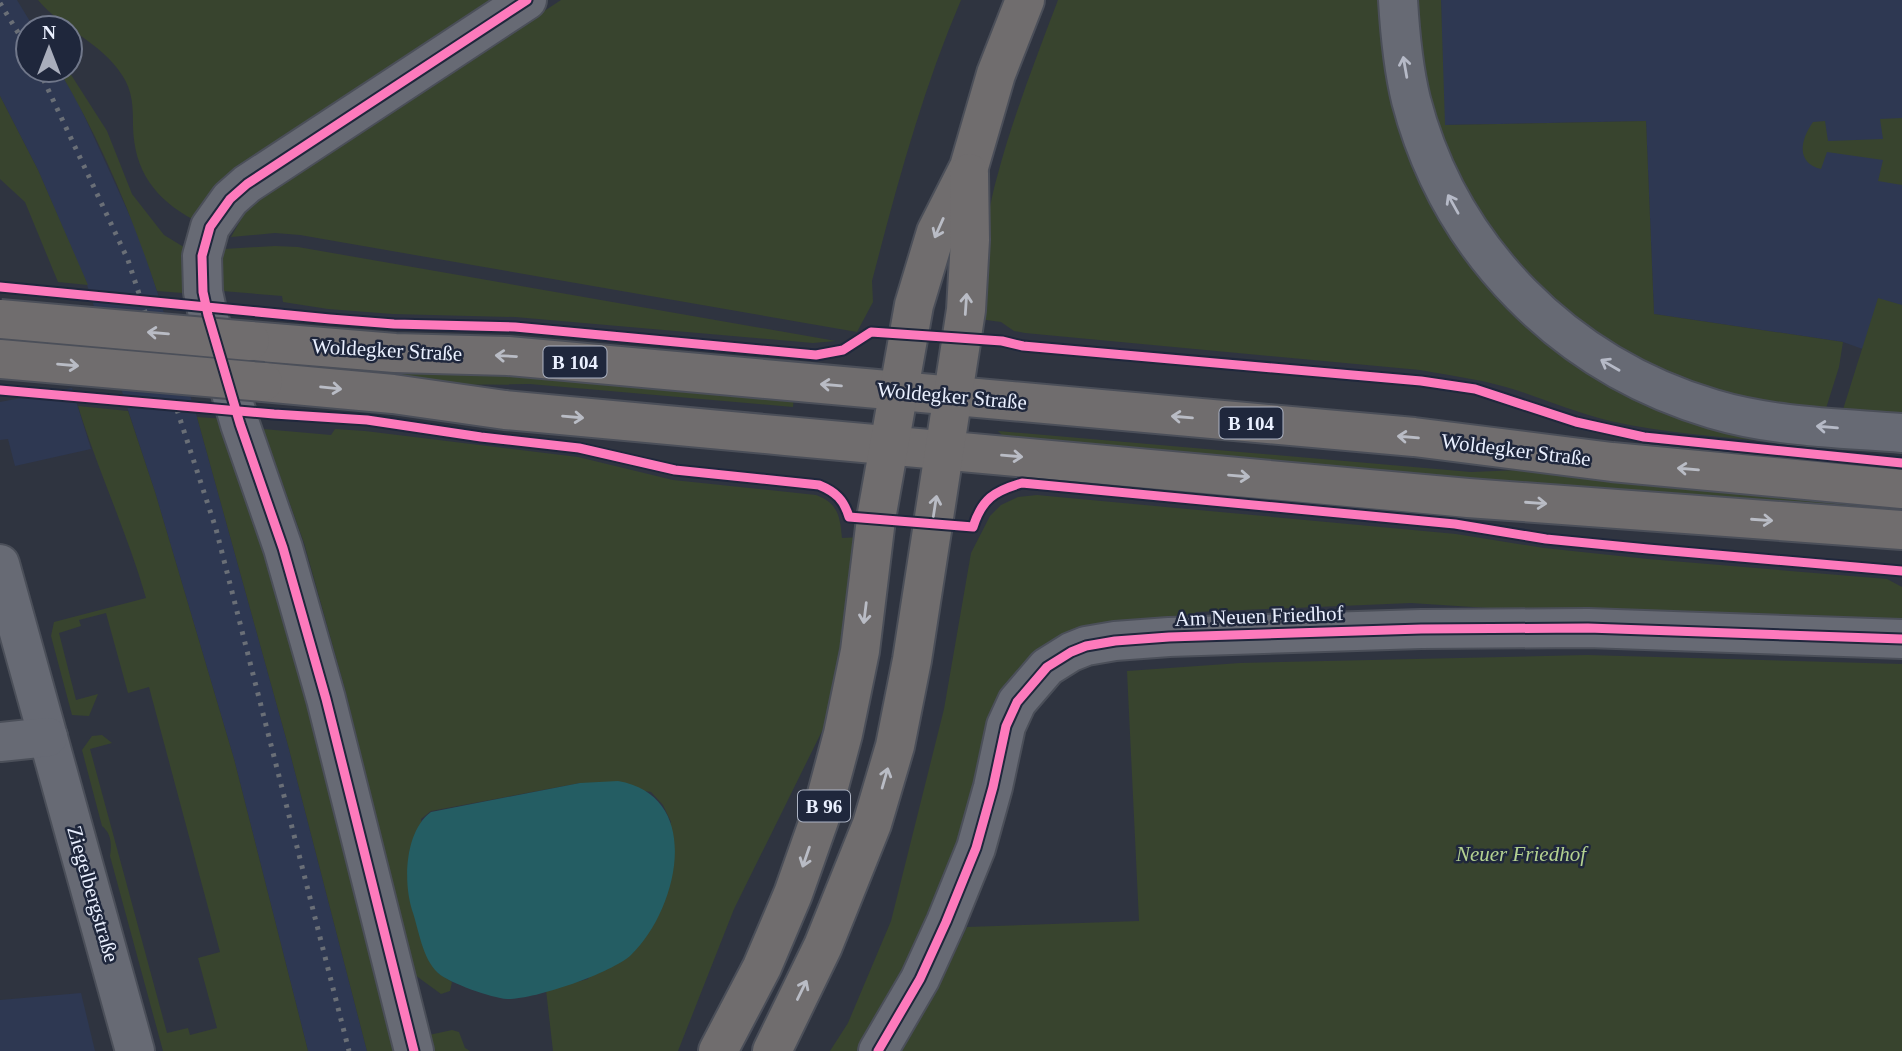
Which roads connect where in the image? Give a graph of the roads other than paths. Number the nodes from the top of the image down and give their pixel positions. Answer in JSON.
{"nodes":[{"id":1,"x":527,"y":0,"type":"edge"},
{"id":2,"x":1025,"y":0,"type":"edge"},
{"id":3,"x":1398,"y":0,"type":"edge"},
{"id":4,"x":969,"y":167,"type":"junction"},
{"id":5,"x":0,"y":319,"type":"edge"},
{"id":6,"x":0,"y":359,"type":"edge"},
{"id":7,"x":899,"y":391,"type":"junction"},
{"id":8,"x":953,"y":396,"type":"junction"},
{"id":9,"x":1902,"y":433,"type":"edge"},
{"id":10,"x":889,"y":445,"type":"junction"},
{"id":11,"x":944,"y":450,"type":"junction"},
{"id":12,"x":1902,"y":489,"type":"edge"},
{"id":13,"x":1902,"y":530,"type":"edge"},
{"id":14,"x":0,"y":564,"type":"edge"},
{"id":15,"x":1902,"y":639,"type":"edge"},
{"id":16,"x":48,"y":737,"type":"junction"},
{"id":17,"x":0,"y":742,"type":"edge"},
{"id":18,"x":135,"y":1051,"type":"edge"},
{"id":19,"x":414,"y":1051,"type":"edge"},
{"id":20,"x":718,"y":1051,"type":"edge"},
{"id":21,"x":772,"y":1051,"type":"edge"},
{"id":22,"x":878,"y":1051,"type":"edge"}],
"edges":[{"from":1,"to":19,"type":"street"},
{"from":2,"to":4,"type":"main road"},
{"from":9,"to":3,"type":"street","one_way":true},
{"from":4,"to":7,"type":"main road","one_way":true},
{"from":8,"to":4,"type":"main road","one_way":true},
{"from":7,"to":5,"type":"main road","name":"Woldegker Straße","number":"B 104","one_way":true,"bridge":true},
{"from":6,"to":10,"type":"main road","name":"Woldegker Straße","one_way":true,"bridge":true},
{"from":7,"to":8,"type":"main road","name":"Woldegker Straße","number":"B 104"},
{"from":7,"to":10,"type":"main road","number":"B 96"},
{"from":8,"to":11,"type":"main road","number":"B 96"},
{"from":12,"to":8,"type":"main road","name":"Woldegker Straße","number":"B 104","one_way":true},
{"from":10,"to":11,"type":"main road","name":"Woldegker Straße"},
{"from":10,"to":20,"type":"main road","number":"B 96","one_way":true},
{"from":11,"to":13,"type":"main road","name":"Woldegker Straße","one_way":true},
{"from":21,"to":11,"type":"main road","number":"B 96","one_way":true},
{"from":14,"to":16,"type":"street","name":"Ziegelbergstraße"},
{"from":15,"to":22,"type":"street","name":"Am Neuen Friedhof"},
{"from":16,"to":17,"type":"street"},
{"from":16,"to":18,"type":"street","name":"Ziegelbergstraße"}]}
